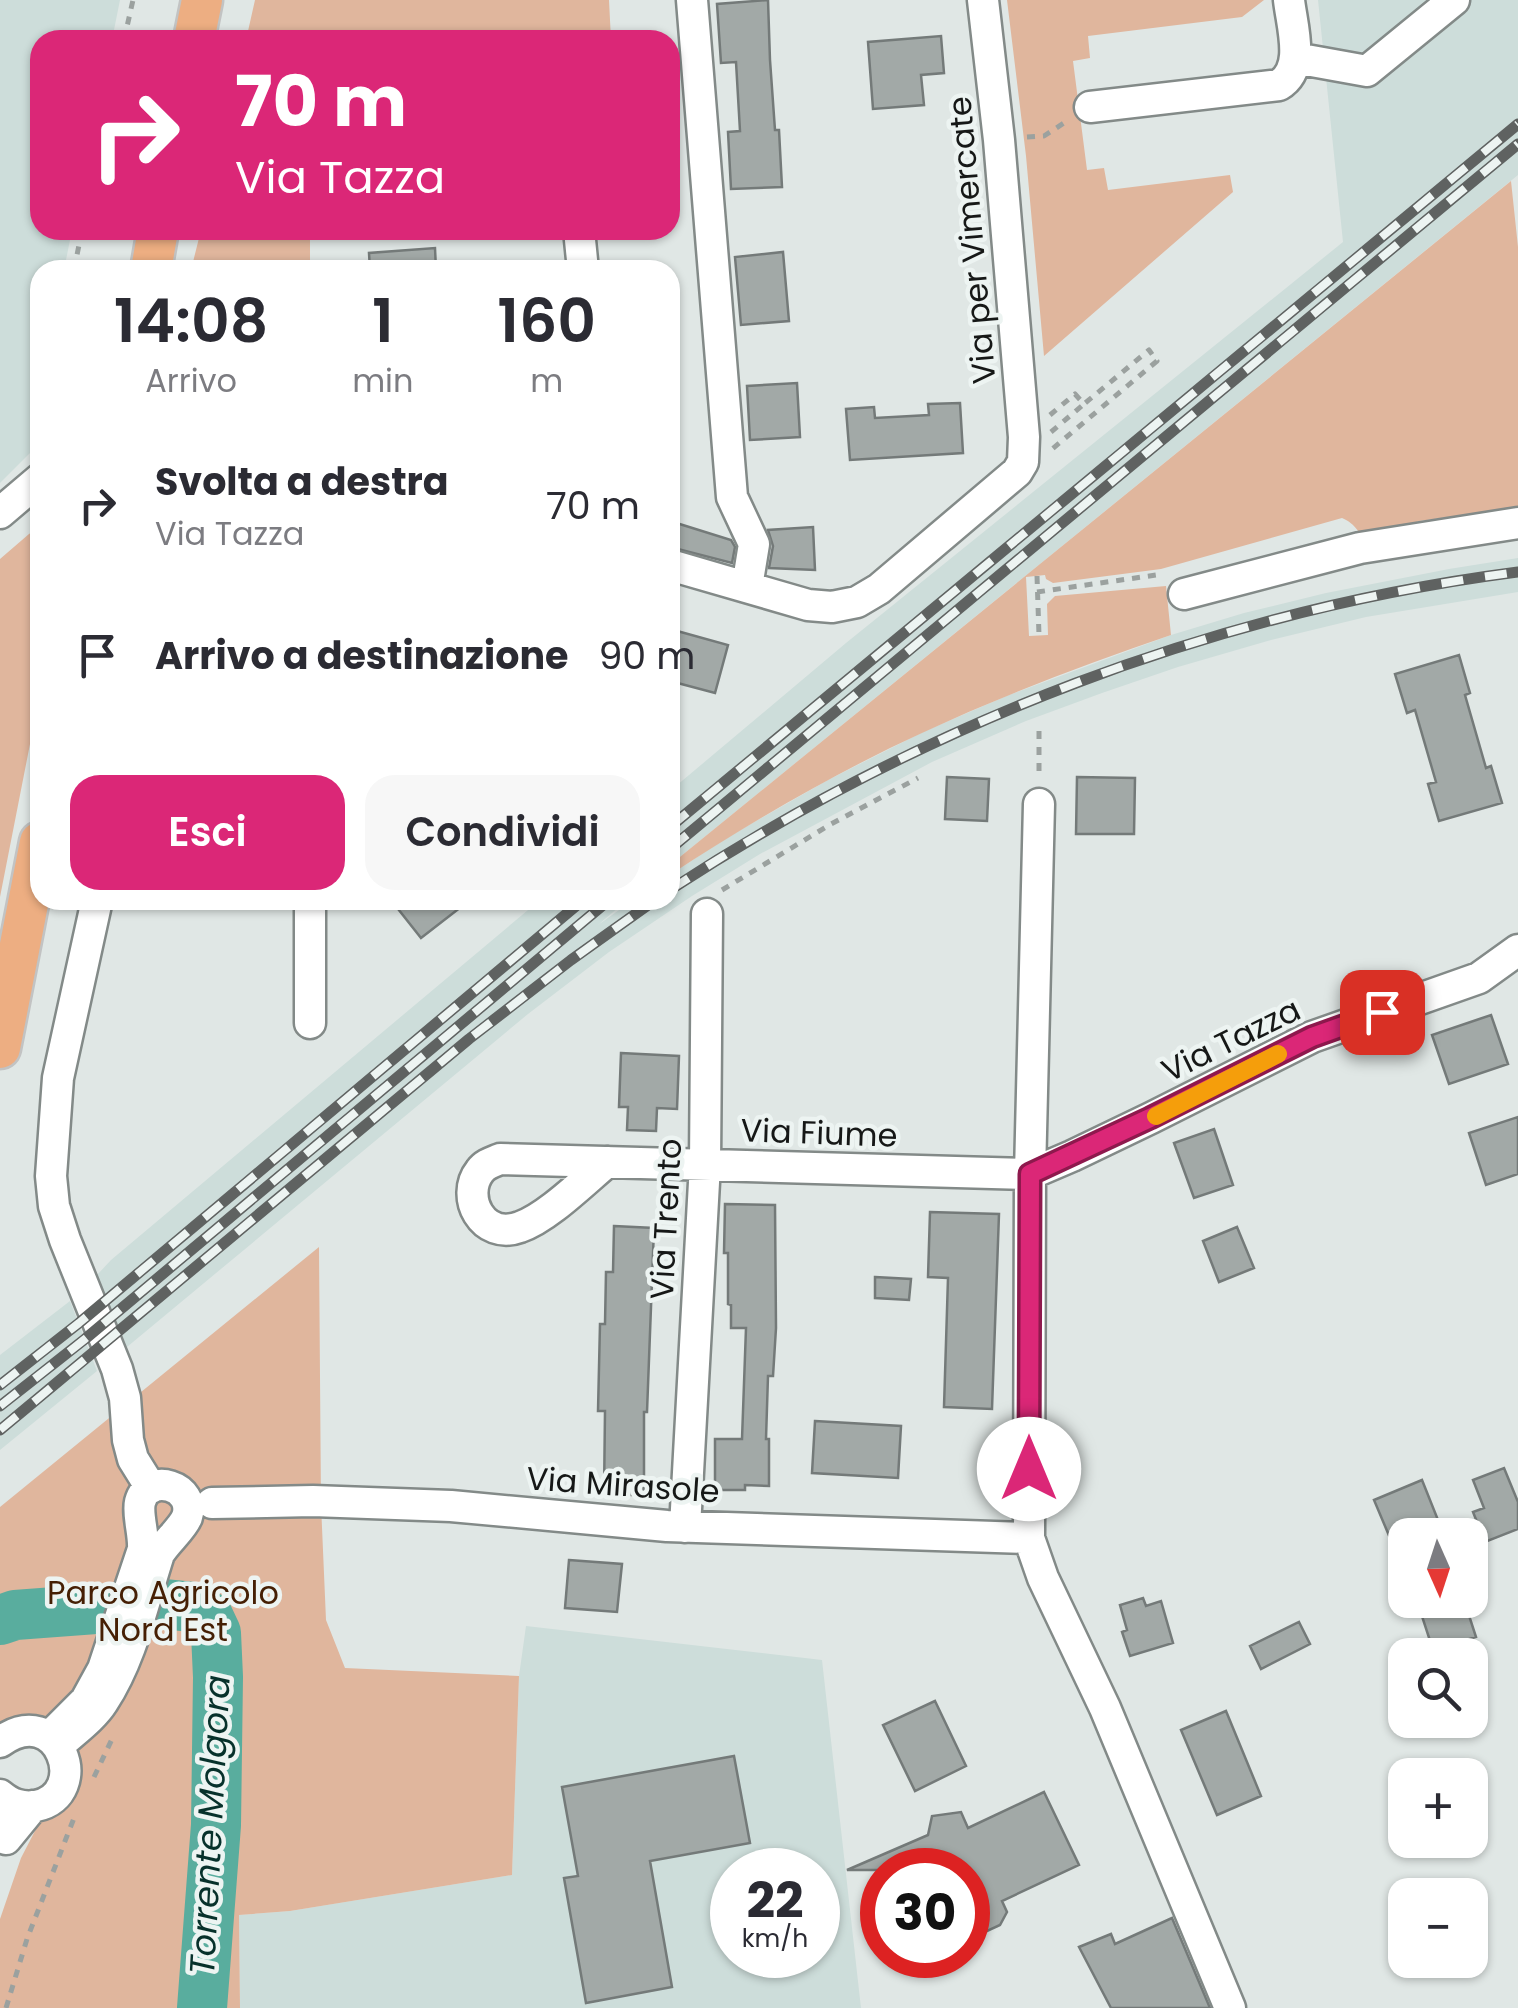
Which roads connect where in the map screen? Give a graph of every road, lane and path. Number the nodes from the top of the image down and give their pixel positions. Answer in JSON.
{"nodes":[{"id":1,"x":133,"y":0,"type":"edge"},
{"id":2,"x":202,"y":0,"type":"edge"},
{"id":3,"x":692,"y":0,"type":"edge"},
{"id":4,"x":983,"y":0,"type":"edge"},
{"id":5,"x":1289,"y":0,"type":"edge"},
{"id":6,"x":1454,"y":0,"type":"edge"},
{"id":7,"x":126,"y":30,"type":"edge"},
{"id":8,"x":196,"y":30,"type":"edge"},
{"id":9,"x":1295,"y":58,"type":"junction"},
{"id":10,"x":1090,"y":107,"type":"joint"},
{"id":11,"x":999,"y":140,"type":"junction"},
{"id":12,"x":1084,"y":404,"type":"junction"},
{"id":13,"x":1032,"y":451,"type":"junction"},
{"id":14,"x":30,"y":488,"type":"edge"},
{"id":15,"x":0,"y":513,"type":"edge"},
{"id":16,"x":1518,"y":523,"type":"edge"},
{"id":17,"x":680,"y":568,"type":"edge"},
{"id":18,"x":1037,"y":576,"type":"dead end"},
{"id":19,"x":746,"y":587,"type":"junction"},
{"id":20,"x":1184,"y":594,"type":"dead end"},
{"id":21,"x":1038,"y":636,"type":"dead end"},
{"id":22,"x":1039,"y":731,"type":"dead end"},
{"id":23,"x":918,"y":778,"type":"dead end"},
{"id":24,"x":1039,"y":804,"type":"joint"},
{"id":25,"x":30,"y":894,"type":"edge"},
{"id":26,"x":95,"y":910,"type":"edge"},
{"id":27,"x":310,"y":910,"type":"edge"},
{"id":28,"x":707,"y":914,"type":"joint"},
{"id":29,"x":1518,"y":950,"type":"edge"},
{"id":30,"x":310,"y":1023,"type":"dead end"},
{"id":31,"x":0,"y":1048,"type":"edge"},
{"id":32,"x":607,"y":1162,"type":"dead end"},
{"id":33,"x":705,"y":1164,"type":"junction"},
{"id":34,"x":1030,"y":1174,"type":"junction"},
{"id":35,"x":182,"y":1498,"type":"junction"},
{"id":36,"x":685,"y":1527,"type":"junction"},
{"id":37,"x":1030,"y":1538,"type":"junction"},
{"id":38,"x":151,"y":1552,"type":"junction"},
{"id":39,"x":117,"y":1729,"type":"dead end"},
{"id":40,"x":4,"y":1736,"type":"edge"},
{"id":41,"x":54,"y":1741,"type":"junction"},
{"id":42,"x":92,"y":1780,"type":"dead end"},
{"id":43,"x":2,"y":1796,"type":"edge"},
{"id":44,"x":33,"y":1806,"type":"junction"},
{"id":45,"x":78,"y":1810,"type":"dead end"},
{"id":46,"x":3,"y":1846,"type":"edge"},
{"id":47,"x":6,"y":2008,"type":"edge"},
{"id":48,"x":1230,"y":2008,"type":"edge"}],
"edges":[{"from":1,"to":7,"type":"path"},
{"from":2,"to":8,"type":"main road"},
{"from":3,"to":19,"type":"street"},
{"from":4,"to":11,"type":"street","name":"Via per Vimercate"},
{"from":5,"to":9,"type":"street"},
{"from":6,"to":9,"type":"street"},
{"from":9,"to":10,"type":"street"},
{"from":10,"to":11,"type":"path"},
{"from":11,"to":13,"type":"street","name":"Via per Vimercate"},
{"from":12,"to":13,"type":"path"},
{"from":12,"to":13,"type":"path"},
{"from":12,"to":13,"type":"path"},
{"from":13,"to":19,"type":"street"},
{"from":14,"to":15,"type":"street"},
{"from":16,"to":20,"type":"street"},
{"from":17,"to":19,"type":"street"},
{"from":18,"to":21,"type":"path"},
{"from":22,"to":24,"type":"path"},
{"from":23,"to":28,"type":"path"},
{"from":24,"to":34,"type":"street"},
{"from":25,"to":31,"type":"main road"},
{"from":26,"to":35,"type":"street"},
{"from":27,"to":30,"type":"street"},
{"from":28,"to":33,"type":"street","name":"Via Trento"},
{"from":29,"to":34,"type":"street","name":"Via Tazza"},
{"from":32,"to":33,"type":"street","name":"Via Fiume"},
{"from":33,"to":34,"type":"street","name":"Via Fiume"},
{"from":33,"to":36,"type":"street","name":"Via Trento"},
{"from":34,"to":37,"type":"street"},
{"from":35,"to":36,"type":"street","name":"Via Mirasole"},
{"from":35,"to":38,"type":"street"},
{"from":35,"to":38,"type":"street"},
{"from":36,"to":37,"type":"street","name":"Via Mirasole"},
{"from":37,"to":48,"type":"street"},
{"from":38,"to":41,"type":"street"},
{"from":39,"to":42,"type":"path"},
{"from":40,"to":41,"type":"street"},
{"from":41,"to":44,"type":"street"},
{"from":43,"to":44,"type":"street"},
{"from":43,"to":46,"type":"street"},
{"from":44,"to":46,"type":"street"},
{"from":45,"to":47,"type":"path"}]}
